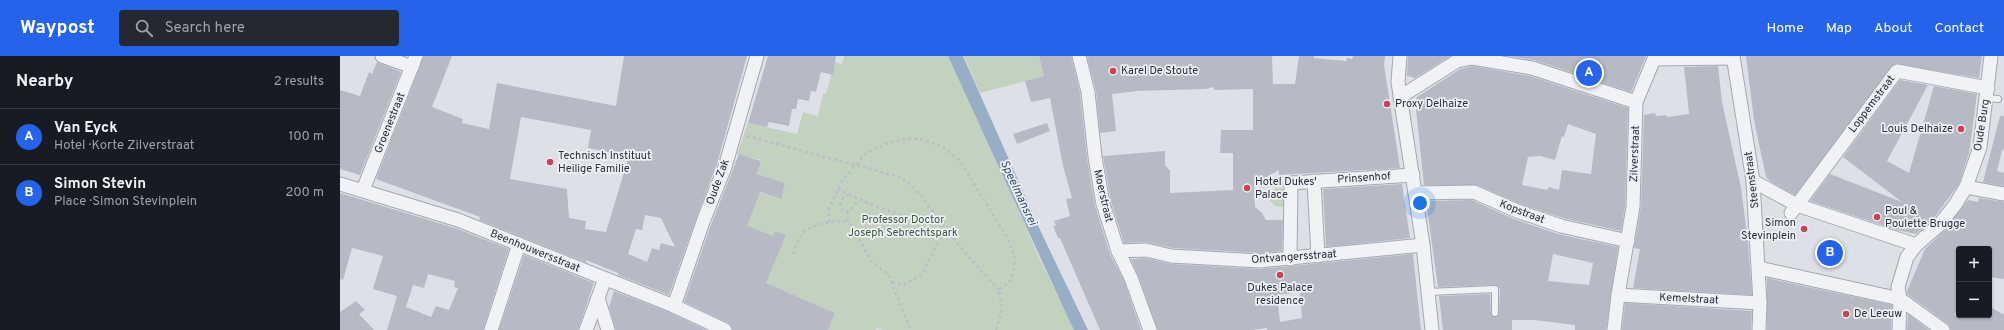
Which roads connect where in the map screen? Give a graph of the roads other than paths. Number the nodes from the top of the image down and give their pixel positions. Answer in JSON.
{"nodes":[{"id":1,"x":382,"y":56,"type":"edge"},
{"id":2,"x":757,"y":56,"type":"edge"},
{"id":3,"x":1079,"y":56,"type":"edge"},
{"id":4,"x":1400,"y":56,"type":"edge"},
{"id":5,"x":1991,"y":56,"type":"edge"},
{"id":6,"x":1464,"y":57,"type":"edge"},
{"id":7,"x":1733,"y":57,"type":"edge"},
{"id":8,"x":414,"y":62,"type":"edge"},
{"id":9,"x":1991,"y":95,"type":"junction"},
{"id":10,"x":1400,"y":97,"type":"junction"},
{"id":11,"x":1636,"y":102,"type":"junction"},
{"id":12,"x":1413,"y":175,"type":"junction"},
{"id":13,"x":1314,"y":181,"type":"junction"},
{"id":14,"x":1754,"y":181,"type":"junction"},
{"id":15,"x":340,"y":184,"type":"edge"},
{"id":16,"x":1966,"y":187,"type":"junction"},
{"id":17,"x":363,"y":190,"type":"junction"},
{"id":18,"x":1415,"y":193,"type":"junction"},
{"id":19,"x":2004,"y":194,"type":"edge"},
{"id":20,"x":1794,"y":209,"type":"junction"},
{"id":21,"x":1628,"y":241,"type":"junction"},
{"id":22,"x":519,"y":244,"type":"junction"},
{"id":23,"x":1423,"y":245,"type":"junction"},
{"id":24,"x":1916,"y":245,"type":"junction"},
{"id":25,"x":1118,"y":251,"type":"junction"},
{"id":26,"x":1318,"y":256,"type":"junction"},
{"id":27,"x":1290,"y":259,"type":"junction"},
{"id":28,"x":1759,"y":268,"type":"junction"},
{"id":29,"x":605,"y":279,"type":"junction"},
{"id":30,"x":1428,"y":292,"type":"junction"},
{"id":31,"x":1618,"y":295,"type":"junction"},
{"id":32,"x":598,"y":298,"type":"junction"},
{"id":33,"x":1900,"y":299,"type":"junction"},
{"id":34,"x":1760,"y":303,"type":"junction"},
{"id":35,"x":674,"y":306,"type":"junction"},
{"id":36,"x":1495,"y":313,"type":"dead end"},
{"id":37,"x":491,"y":330,"type":"edge"},
{"id":38,"x":586,"y":330,"type":"edge"},
{"id":39,"x":608,"y":330,"type":"edge"},
{"id":40,"x":725,"y":330,"type":"edge"},
{"id":41,"x":1150,"y":330,"type":"edge"},
{"id":42,"x":1432,"y":330,"type":"edge"},
{"id":43,"x":1614,"y":330,"type":"edge"},
{"id":44,"x":1759,"y":330,"type":"edge"},
{"id":45,"x":1899,"y":330,"type":"edge"},
{"id":46,"x":1943,"y":330,"type":"edge"}],
"edges":[{"from":1,"to":8,"type":"street"},
{"from":2,"to":35,"type":"street","name":"Oude Zak"},
{"from":3,"to":25,"type":"street","name":"Moerstraat"},
{"from":4,"to":10,"type":"street"},
{"from":5,"to":9,"type":"street","name":"Oude Burg"},
{"from":6,"to":10,"type":"street"},
{"from":6,"to":11,"type":"street"},
{"from":7,"to":11,"type":"street","name":"Zilverstraat"},
{"from":7,"to":14,"type":"street","name":"Steenstraat"},
{"from":8,"to":17,"type":"street","name":"Groenestraat"},
{"from":9,"to":16,"type":"street","name":"Oude Burg"},
{"from":9,"to":20,"type":"street","name":"Loppemstraat"},
{"from":10,"to":12,"type":"street"},
{"from":11,"to":21,"type":"street","name":"Zilverstraat"},
{"from":12,"to":13,"type":"street","name":"Prinsenhof"},
{"from":12,"to":18,"type":"street"},
{"from":13,"to":26,"type":"street"},
{"from":13,"to":27,"type":"street","name":"Prinsenhof"},
{"from":14,"to":20,"type":"street"},
{"from":14,"to":28,"type":"street","name":"Steenstraat"},
{"from":15,"to":17,"type":"street","name":"Beenhouwersstraat"},
{"from":16,"to":19,"type":"street"},
{"from":16,"to":24,"type":"street","name":"Oude Burg"},
{"from":17,"to":22,"type":"street","name":"Beenhouwersstraat"},
{"from":18,"to":21,"type":"street","name":"Kopstraat"},
{"from":18,"to":23,"type":"street"},
{"from":20,"to":24,"type":"street"},
{"from":21,"to":31,"type":"street","name":"Zilverstraat"},
{"from":22,"to":29,"type":"street","name":"Beenhouwersstraat"},
{"from":22,"to":37,"type":"street"},
{"from":23,"to":26,"type":"street","name":"Ontvangersstraat"},
{"from":23,"to":30,"type":"street"},
{"from":24,"to":33,"type":"street"},
{"from":25,"to":27,"type":"street","name":"Ontvangersstraat"},
{"from":25,"to":41,"type":"street","name":"Moerstraat"},
{"from":26,"to":27,"type":"street","name":"Ontvangersstraat"},
{"from":28,"to":33,"type":"street"},
{"from":28,"to":34,"type":"street","name":"Steenstraat"},
{"from":29,"to":32,"type":"street"},
{"from":29,"to":35,"type":"street","name":"Beenhouwersstraat"},
{"from":30,"to":36,"type":"lane"},
{"from":30,"to":42,"type":"street"},
{"from":31,"to":34,"type":"street","name":"Kemelstraat"},
{"from":31,"to":43,"type":"street","name":"Zilverstraat"},
{"from":32,"to":38,"type":"street"},
{"from":32,"to":39,"type":"street"},
{"from":33,"to":45,"type":"street"},
{"from":33,"to":46,"type":"street"},
{"from":34,"to":44,"type":"street","name":"Steenstraat"},
{"from":35,"to":40,"type":"street","name":"Beenhouwersstraat"}]}
